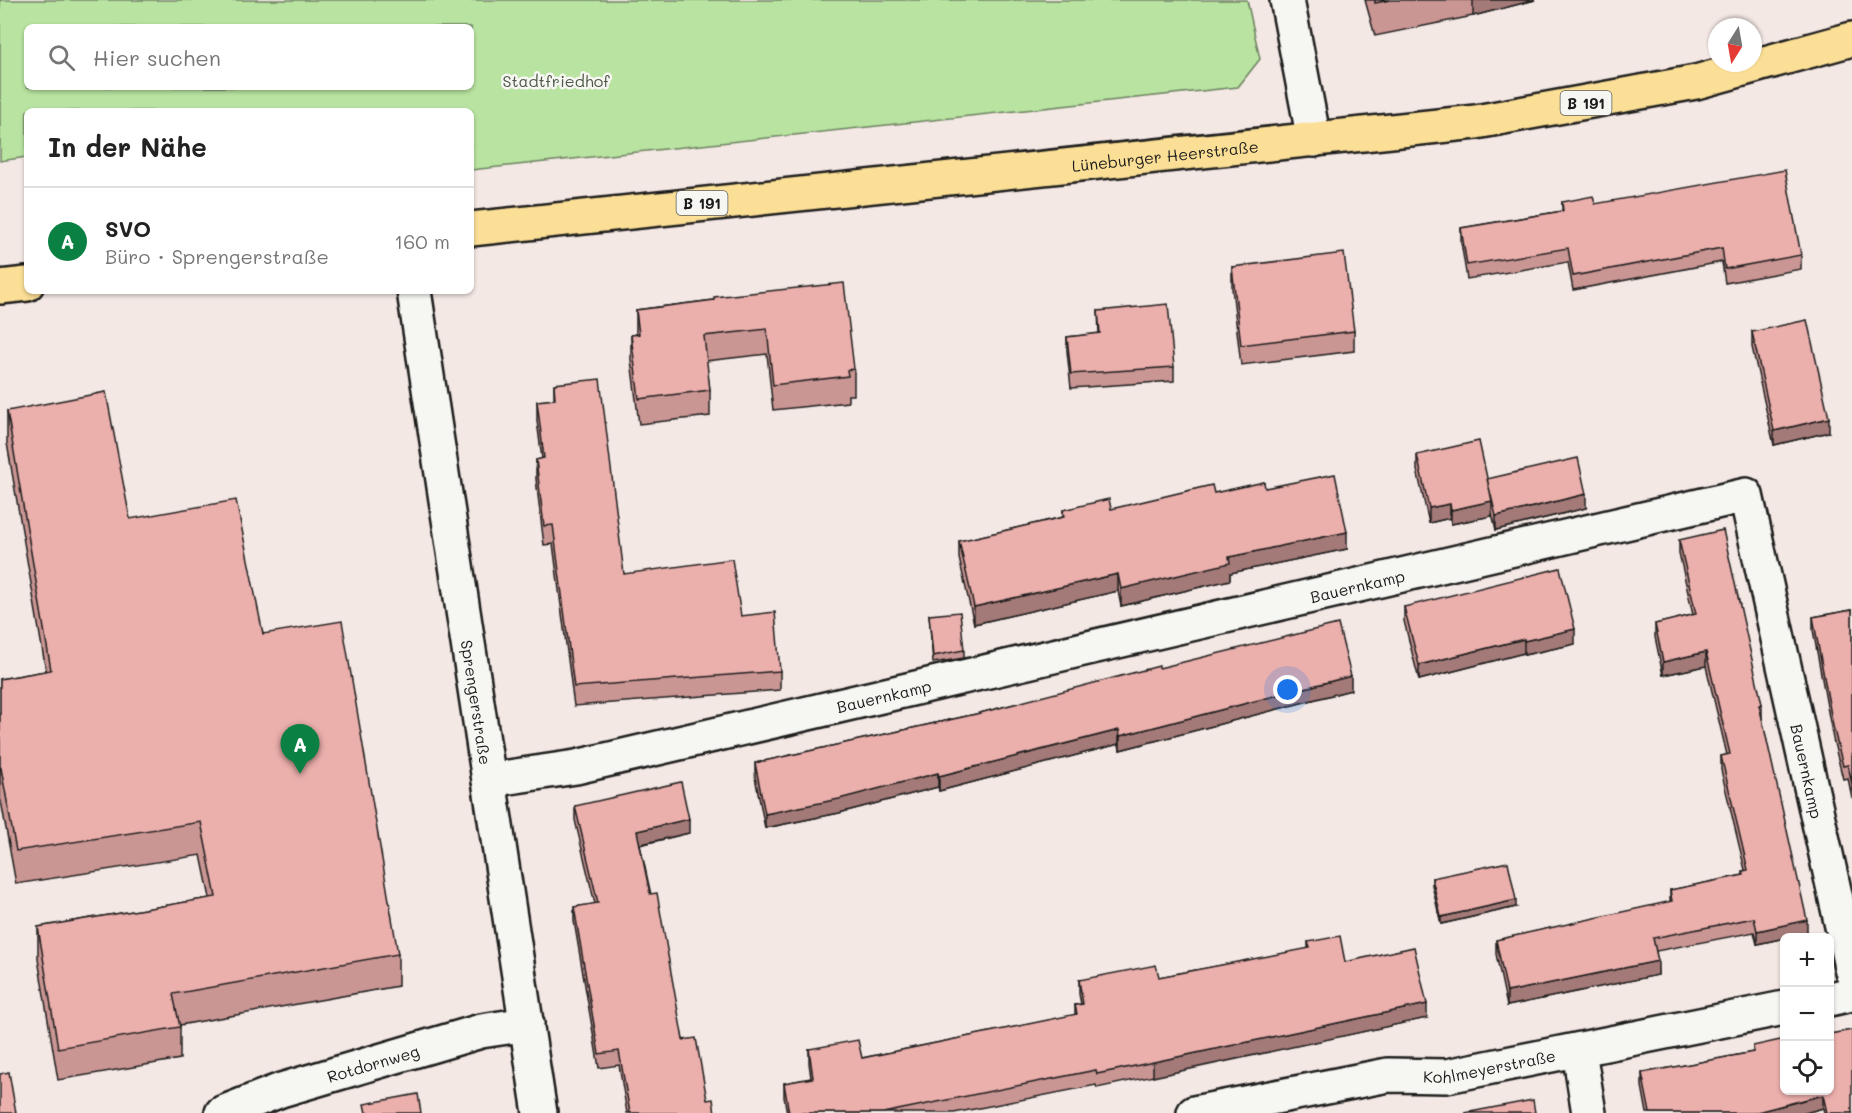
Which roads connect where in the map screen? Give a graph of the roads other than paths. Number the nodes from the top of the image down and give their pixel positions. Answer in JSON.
{"nodes":[{"id":1,"x":1287,"y":0,"type":"edge"},
{"id":2,"x":1852,"y":39,"type":"edge"},
{"id":3,"x":1314,"y":140,"type":"junction"},
{"id":4,"x":474,"y":229,"type":"edge"},
{"id":5,"x":24,"y":284,"type":"edge"},
{"id":6,"x":0,"y":287,"type":"edge"},
{"id":7,"x":414,"y":294,"type":"edge"},
{"id":8,"x":489,"y":780,"type":"junction"},
{"id":9,"x":1852,"y":971,"type":"edge"},
{"id":10,"x":1852,"y":994,"type":"edge"},
{"id":11,"x":1834,"y":998,"type":"edge"},
{"id":12,"x":1780,"y":1009,"type":"edge"},
{"id":13,"x":527,"y":1024,"type":"junction"},
{"id":14,"x":1579,"y":1051,"type":"junction"},
{"id":15,"x":222,"y":1113,"type":"edge"},
{"id":16,"x":540,"y":1113,"type":"edge"},
{"id":17,"x":1194,"y":1113,"type":"edge"},
{"id":18,"x":1589,"y":1113,"type":"edge"}],
"edges":[{"from":1,"to":3,"type":"street"},
{"from":2,"to":3,"type":"main road","name":"Lüneburger Heerstraße","number":"B 191"},
{"from":3,"to":4,"type":"main road","name":"Lüneburger Heerstraße","number":"B 191"},
{"from":5,"to":6,"type":"main road"},
{"from":7,"to":8,"type":"street","name":"Sprengerstraße"},
{"from":8,"to":9,"type":"street","name":"Bauernkamp"},
{"from":8,"to":13,"type":"street","name":"Sprengerstraße"},
{"from":10,"to":11,"type":"street"},
{"from":12,"to":14,"type":"street","name":"Kohlmeyerstraße"},
{"from":13,"to":15,"type":"street","name":"Rotdornweg"},
{"from":13,"to":16,"type":"street","name":"Sprengerstraße"},
{"from":14,"to":17,"type":"street","name":"Kohlmeyerstraße"},
{"from":14,"to":18,"type":"street"}]}
